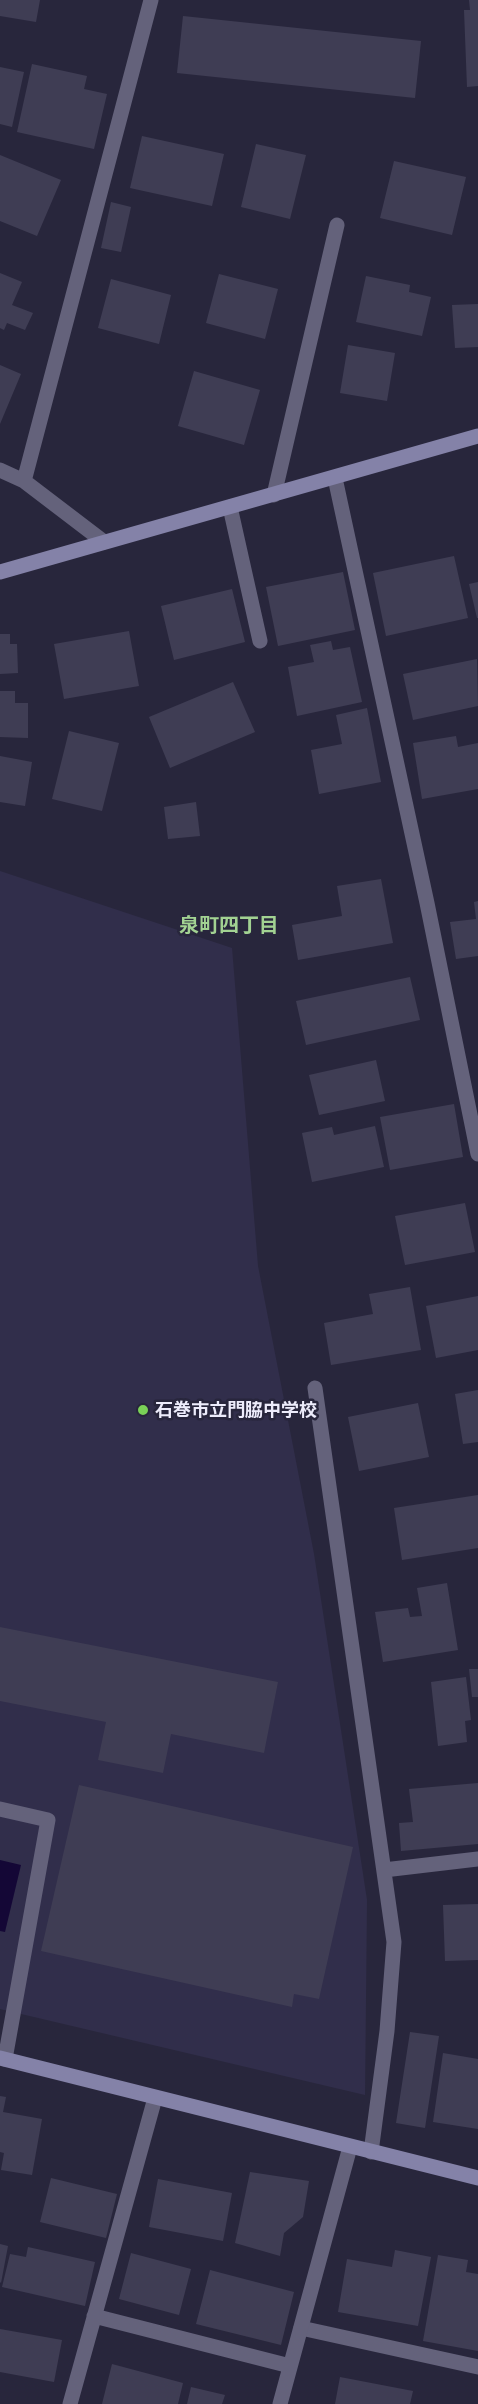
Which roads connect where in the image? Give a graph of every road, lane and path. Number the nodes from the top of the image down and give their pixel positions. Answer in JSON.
{"nodes":[{"id":1,"x":151,"y":0,"type":"edge"},
{"id":2,"x":337,"y":225,"type":"dead end"},
{"id":3,"x":478,"y":436,"type":"edge"},
{"id":4,"x":0,"y":470,"type":"edge"},
{"id":5,"x":335,"y":478,"type":"junction"},
{"id":6,"x":24,"y":481,"type":"junction"},
{"id":7,"x":274,"y":495,"type":"junction"},
{"id":8,"x":230,"y":507,"type":"junction"},
{"id":9,"x":104,"y":542,"type":"junction"},
{"id":10,"x":0,"y":572,"type":"edge"},
{"id":11,"x":260,"y":641,"type":"dead end"},
{"id":12,"x":478,"y":1155,"type":"edge"},
{"id":13,"x":315,"y":1388,"type":"dead end"},
{"id":14,"x":0,"y":1809,"type":"edge"},
{"id":15,"x":478,"y":1860,"type":"edge"},
{"id":16,"x":384,"y":1870,"type":"junction"},
{"id":17,"x":2,"y":2059,"type":"edge"},
{"id":18,"x":155,"y":2098,"type":"junction"},
{"id":19,"x":350,"y":2147,"type":"junction"},
{"id":20,"x":371,"y":2152,"type":"junction"},
{"id":21,"x":478,"y":2178,"type":"edge"},
{"id":22,"x":94,"y":2316,"type":"junction"},
{"id":23,"x":301,"y":2328,"type":"junction"},
{"id":24,"x":290,"y":2366,"type":"junction"},
{"id":25,"x":478,"y":2367,"type":"edge"},
{"id":26,"x":70,"y":2404,"type":"edge"},
{"id":27,"x":280,"y":2404,"type":"edge"}],
"edges":[{"from":1,"to":6,"type":"street"},
{"from":2,"to":7,"type":"street"},
{"from":3,"to":5,"type":"street"},
{"from":4,"to":6,"type":"street"},
{"from":5,"to":7,"type":"street"},
{"from":5,"to":12,"type":"street"},
{"from":6,"to":9,"type":"street"},
{"from":7,"to":8,"type":"street"},
{"from":8,"to":9,"type":"street"},
{"from":8,"to":11,"type":"street"},
{"from":9,"to":10,"type":"street"},
{"from":13,"to":16,"type":"street"},
{"from":14,"to":17,"type":"street"},
{"from":15,"to":16,"type":"street"},
{"from":16,"to":20,"type":"street"},
{"from":17,"to":18,"type":"street"},
{"from":18,"to":19,"type":"street"},
{"from":18,"to":22,"type":"street"},
{"from":19,"to":20,"type":"street"},
{"from":19,"to":23,"type":"street"},
{"from":20,"to":21,"type":"street"},
{"from":22,"to":24,"type":"street"},
{"from":22,"to":26,"type":"street"},
{"from":23,"to":24,"type":"street"},
{"from":23,"to":25,"type":"street"},
{"from":24,"to":27,"type":"street"}]}
